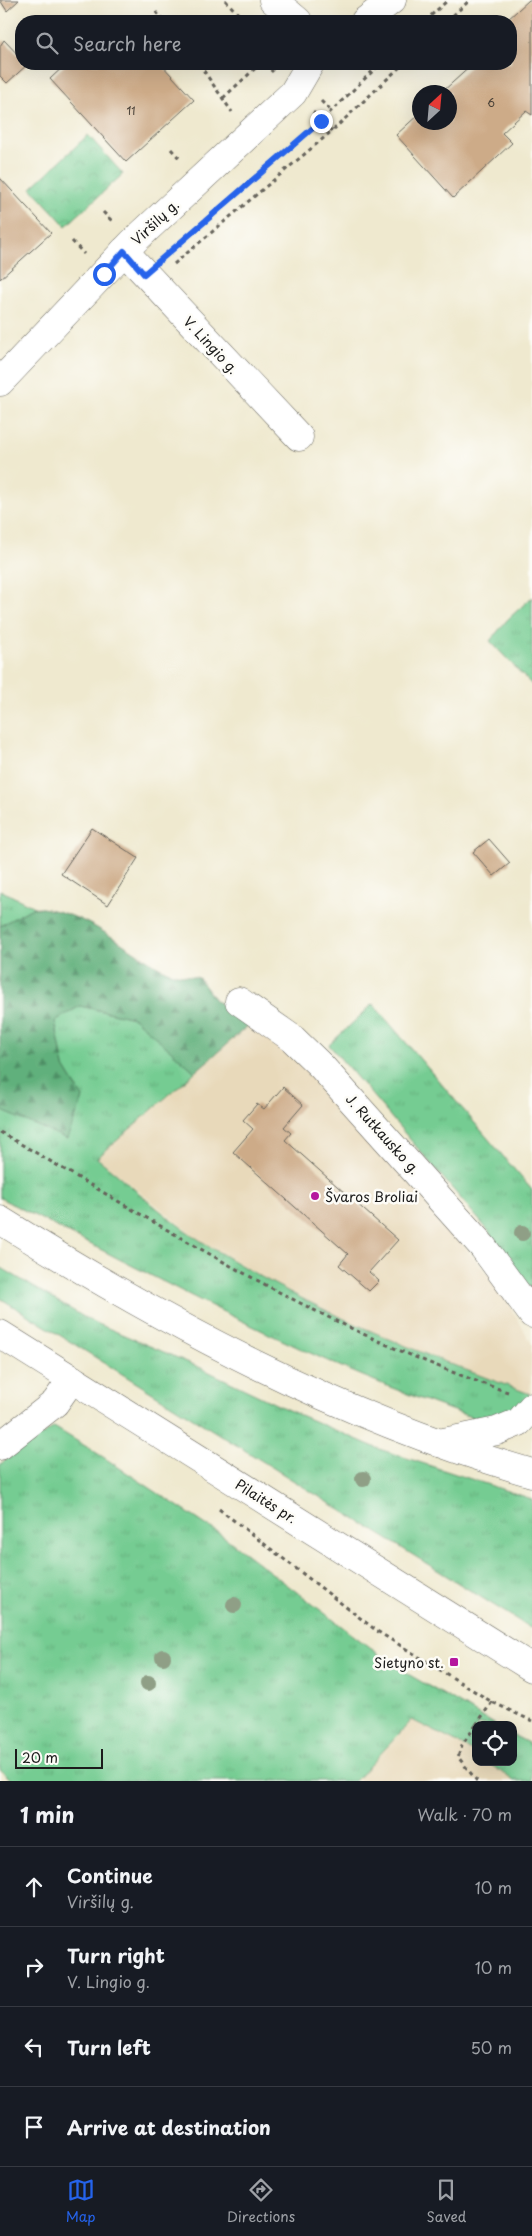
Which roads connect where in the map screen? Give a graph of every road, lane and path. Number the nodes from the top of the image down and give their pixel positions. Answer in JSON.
{"nodes":[{"id":1,"x":225,"y":0,"type":"edge"},
{"id":2,"x":272,"y":0,"type":"edge"},
{"id":3,"x":392,"y":0,"type":"edge"},
{"id":4,"x":448,"y":0,"type":"edge"},
{"id":5,"x":470,"y":0,"type":"edge"},
{"id":6,"x":156,"y":12,"type":"dead end"},
{"id":7,"x":159,"y":15,"type":"edge"},
{"id":8,"x":239,"y":15,"type":"edge"},
{"id":9,"x":291,"y":15,"type":"edge"},
{"id":10,"x":373,"y":15,"type":"edge"},
{"id":11,"x":432,"y":15,"type":"edge"},
{"id":12,"x":454,"y":15,"type":"edge"},
{"id":13,"x":203,"y":70,"type":"edge"},
{"id":14,"x":253,"y":70,"type":"edge"},
{"id":15,"x":306,"y":70,"type":"edge"},
{"id":16,"x":374,"y":70,"type":"edge"},
{"id":17,"x":397,"y":70,"type":"edge"},
{"id":18,"x":223,"y":98,"type":"junction"},
{"id":19,"x":248,"y":135,"type":"junction"},
{"id":20,"x":124,"y":251,"type":"junction"},
{"id":21,"x":148,"y":278,"type":"junction"},
{"id":22,"x":0,"y":382,"type":"edge"},
{"id":23,"x":299,"y":437,"type":"dead end"},
{"id":24,"x":239,"y":1000,"type":"dead end"},
{"id":25,"x":0,"y":1132,"type":"edge"},
{"id":26,"x":0,"y":1220,"type":"edge"},
{"id":27,"x":531,"y":1314,"type":"edge"},
{"id":28,"x":0,"y":1334,"type":"edge"},
{"id":29,"x":72,"y":1379,"type":"junction"},
{"id":30,"x":523,"y":1401,"type":"edge"},
{"id":31,"x":439,"y":1443,"type":"junction"},
{"id":32,"x":0,"y":1446,"type":"edge"},
{"id":33,"x":532,"y":1473,"type":"edge"},
{"id":34,"x":214,"y":1505,"type":"dead end"},
{"id":35,"x":532,"y":1668,"type":"edge"},
{"id":36,"x":492,"y":1702,"type":"junction"},
{"id":37,"x":479,"y":1721,"type":"edge"},
{"id":38,"x":532,"y":1721,"type":"edge"},
{"id":39,"x":472,"y":1731,"type":"edge"},
{"id":40,"x":476,"y":1781,"type":"edge"}],
"edges":[{"from":1,"to":8,"type":"path"},
{"from":2,"to":9,"type":"street"},
{"from":3,"to":10,"type":"street"},
{"from":4,"to":11,"type":"path"},
{"from":5,"to":12,"type":"path"},
{"from":6,"to":7,"type":"path"},
{"from":13,"to":18,"type":"path"},
{"from":14,"to":18,"type":"path"},
{"from":15,"to":19,"type":"street","name":"Viršilų g."},
{"from":16,"to":21,"type":"path"},
{"from":17,"to":21,"type":"path"},
{"from":18,"to":19,"type":"path"},
{"from":19,"to":20,"type":"street","name":"Viršilų g."},
{"from":20,"to":21,"type":"street","name":"V. Lingio g."},
{"from":20,"to":22,"type":"street","name":"Viršilų g."},
{"from":21,"to":23,"type":"street","name":"V. Lingio g."},
{"from":24,"to":27,"type":"street","name":"J. Rutkausko g."},
{"from":25,"to":30,"type":"path"},
{"from":26,"to":31,"type":"street"},
{"from":28,"to":29,"type":"street","name":"Pilaitės pr."},
{"from":29,"to":32,"type":"street"},
{"from":29,"to":35,"type":"street","name":"Pilaitės pr."},
{"from":30,"to":31,"type":"street"},
{"from":31,"to":33,"type":"street"},
{"from":34,"to":36,"type":"path"},
{"from":36,"to":37,"type":"path"},
{"from":36,"to":38,"type":"path"},
{"from":39,"to":40,"type":"path"}]}
